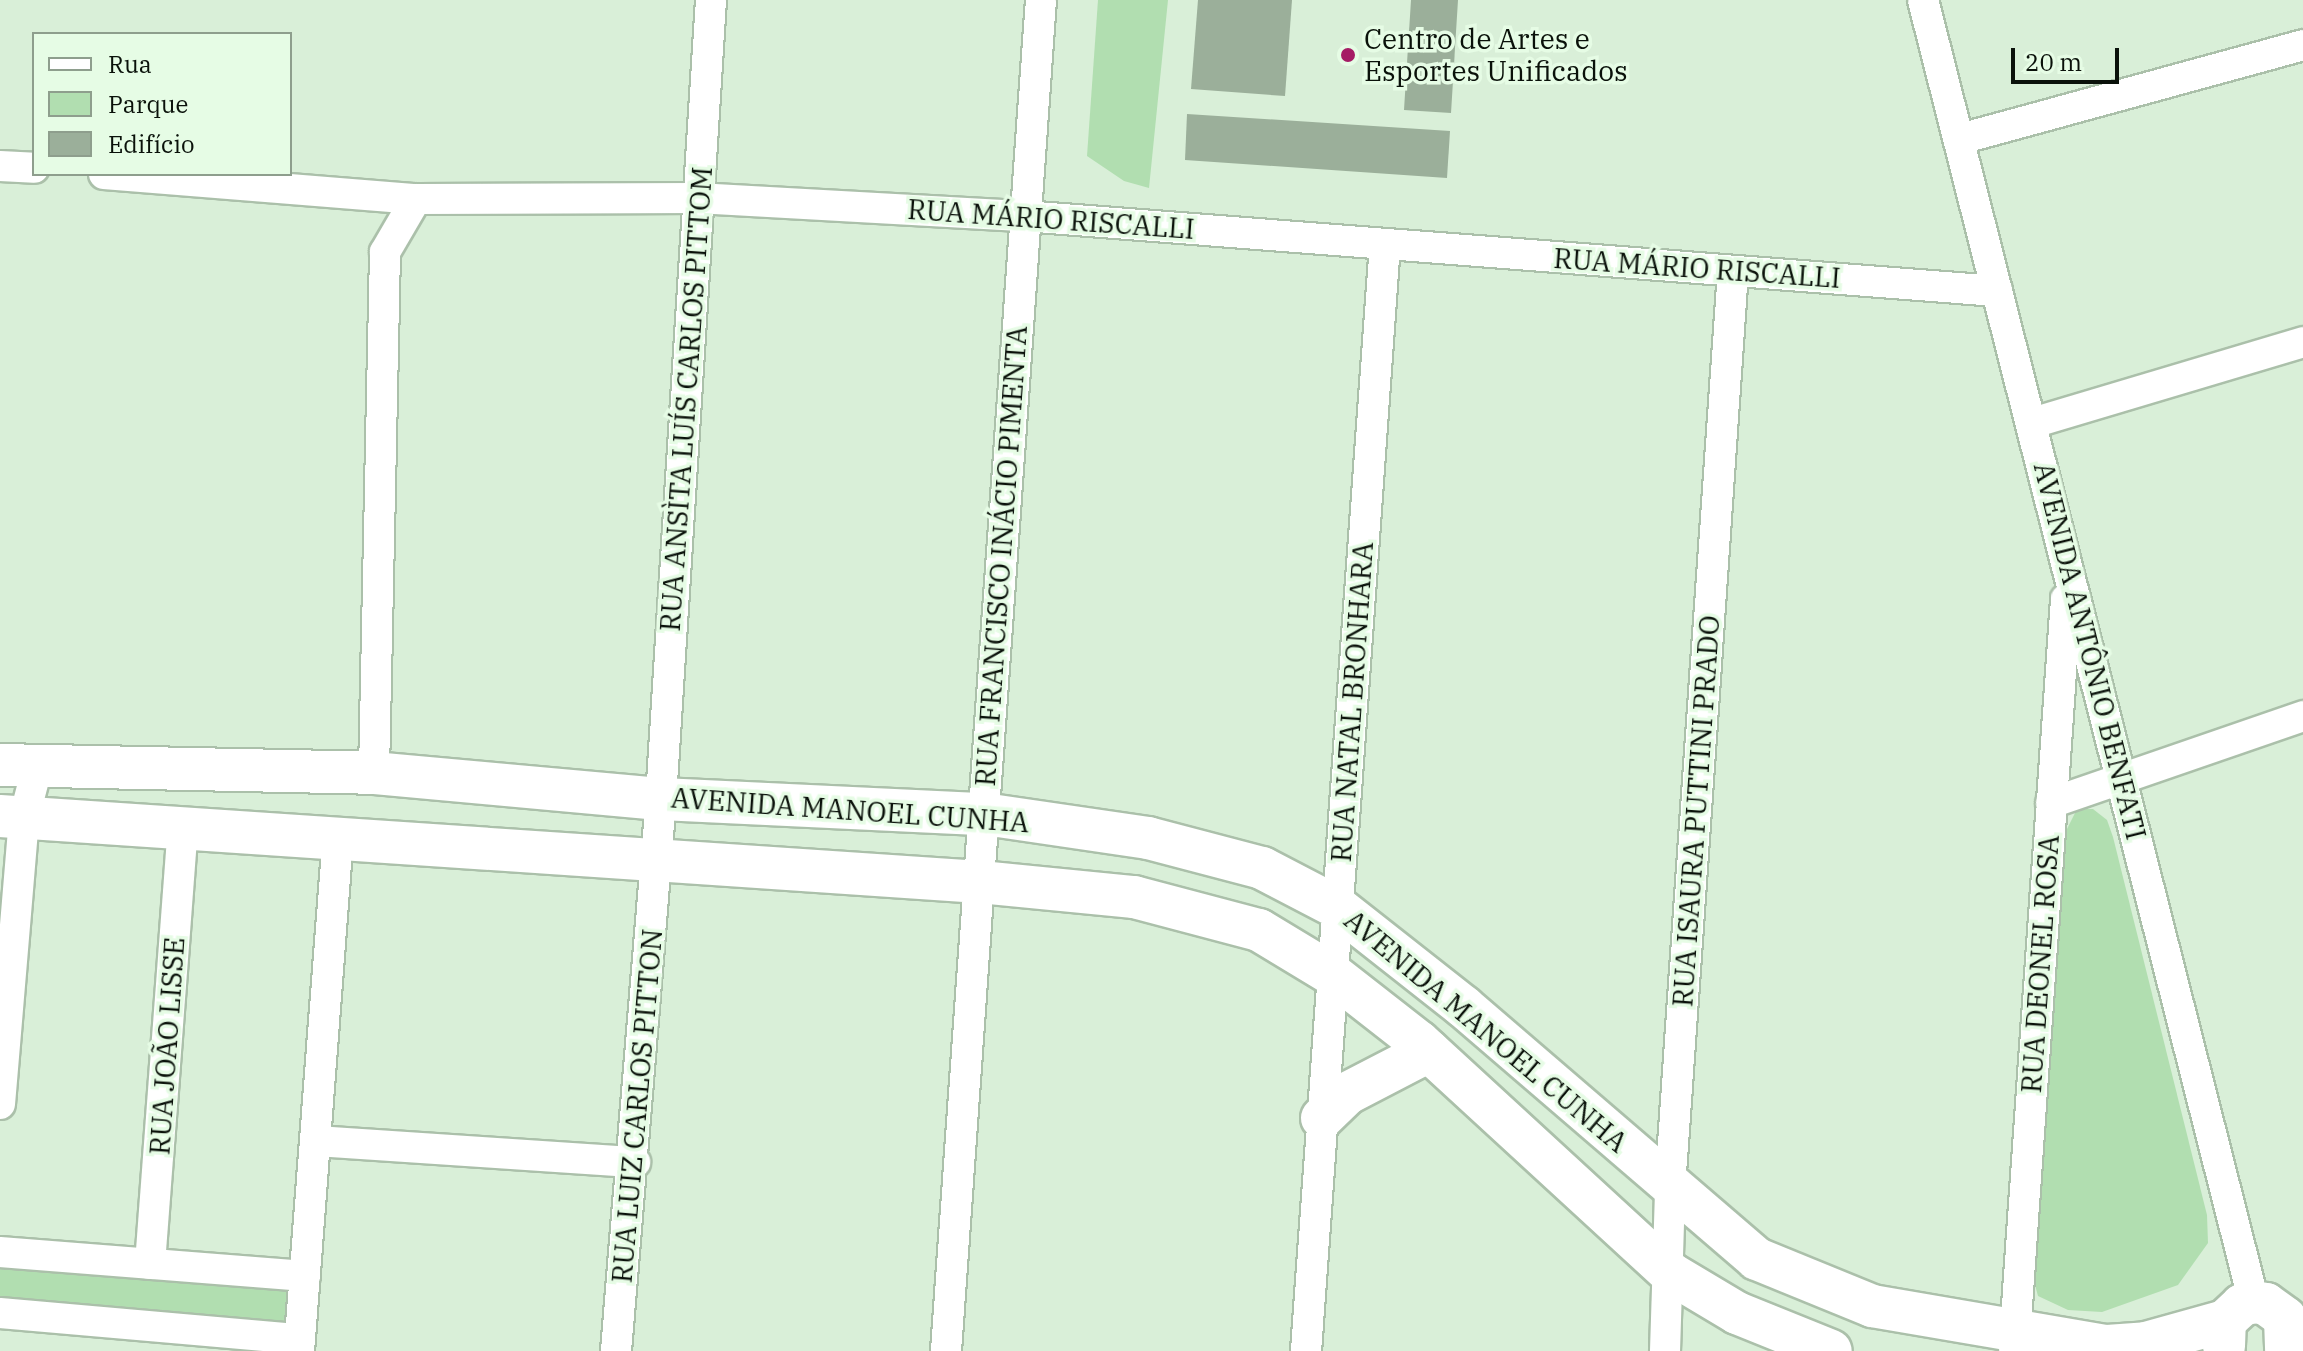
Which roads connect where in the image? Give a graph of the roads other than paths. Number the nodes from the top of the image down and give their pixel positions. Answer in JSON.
{"nodes":[{"id":1,"x":711,"y":0,"type":"edge"},
{"id":2,"x":1041,"y":0,"type":"edge"},
{"id":3,"x":1923,"y":0,"type":"edge"},
{"id":4,"x":2303,"y":45,"type":"edge"},
{"id":5,"x":1960,"y":139,"type":"junction"},
{"id":6,"x":0,"y":166,"type":"edge"},
{"id":7,"x":32,"y":168,"type":"edge"},
{"id":8,"x":129,"y":176,"type":"edge"},
{"id":9,"x":698,"y":198,"type":"junction"},
{"id":10,"x":416,"y":199,"type":"junction"},
{"id":11,"x":1024,"y":216,"type":"junction"},
{"id":12,"x":1385,"y":244,"type":"junction"},
{"id":13,"x":1733,"y":271,"type":"junction"},
{"id":14,"x":1997,"y":291,"type":"junction"},
{"id":15,"x":2303,"y":342,"type":"edge"},
{"id":16,"x":2032,"y":423,"type":"junction"},
{"id":17,"x":2067,"y":577,"type":"junction"},
{"id":18,"x":2303,"y":716,"type":"edge"},
{"id":19,"x":18,"y":766,"type":"edge"},
{"id":20,"x":374,"y":773,"type":"junction"},
{"id":21,"x":2123,"y":776,"type":"junction"},
{"id":22,"x":661,"y":799,"type":"junction"},
{"id":23,"x":2051,"y":803,"type":"junction"},
{"id":24,"x":984,"y":814,"type":"junction"},
{"id":25,"x":12,"y":817,"type":"edge"},
{"id":26,"x":183,"y":829,"type":"junction"},
{"id":27,"x":338,"y":837,"type":"junction"},
{"id":28,"x":656,"y":860,"type":"junction"},
{"id":29,"x":980,"y":882,"type":"junction"},
{"id":30,"x":1337,"y":907,"type":"junction"},
{"id":31,"x":1332,"y":974,"type":"junction"},
{"id":32,"x":1429,"y":1051,"type":"junction"},
{"id":33,"x":0,"y":1104,"type":"edge"},
{"id":34,"x":1322,"y":1118,"type":"junction"},
{"id":35,"x":316,"y":1141,"type":"junction"},
{"id":36,"x":635,"y":1162,"type":"junction"},
{"id":37,"x":1670,"y":1188,"type":"junction"},
{"id":38,"x":0,"y":1252,"type":"edge"},
{"id":39,"x":150,"y":1264,"type":"junction"},
{"id":40,"x":1670,"y":1273,"type":"junction"},
{"id":41,"x":305,"y":1276,"type":"junction"},
{"id":42,"x":0,"y":1313,"type":"edge"},
{"id":43,"x":2256,"y":1317,"type":"edge"},
{"id":44,"x":139,"y":1338,"type":"edge"},
{"id":45,"x":2014,"y":1342,"type":"edge"},
{"id":46,"x":299,"y":1345,"type":"edge"},
{"id":47,"x":616,"y":1351,"type":"edge"},
{"id":48,"x":946,"y":1351,"type":"edge"},
{"id":49,"x":1306,"y":1351,"type":"edge"},
{"id":50,"x":1665,"y":1351,"type":"edge"},
{"id":51,"x":1831,"y":1351,"type":"edge"},
{"id":52,"x":2286,"y":1351,"type":"edge"}],
"edges":[{"from":1,"to":9,"type":"street","name":"RUA ANSÌTA LUÍS CARLOS PITTOM"},
{"from":2,"to":11,"type":"street","name":"RUA FRANCISCO INÁCIO PIMENTA"},
{"from":3,"to":5,"type":"street","name":"AVENIDA ANTÔNIO BENFATI"},
{"from":4,"to":5,"type":"street"},
{"from":5,"to":14,"type":"street","name":"AVENIDA ANTÔNIO BENFATI"},
{"from":6,"to":7,"type":"street"},
{"from":8,"to":10,"type":"street","name":"RUA MÁRIO RISCALLI"},
{"from":9,"to":10,"type":"street","name":"RUA MÁRIO RISCALLI"},
{"from":9,"to":11,"type":"street","name":"RUA MÁRIO RISCALLI"},
{"from":9,"to":22,"type":"street","name":"RUA ANSÌTA LUÍS CARLOS PITTOM"},
{"from":10,"to":20,"type":"street"},
{"from":11,"to":12,"type":"street","name":"RUA MÁRIO RISCALLI"},
{"from":11,"to":24,"type":"street","name":"RUA FRANCISCO INÁCIO PIMENTA"},
{"from":12,"to":13,"type":"street","name":"RUA MÁRIO RISCALLI"},
{"from":12,"to":30,"type":"street","name":"RUA NATAL BRONHARA"},
{"from":13,"to":14,"type":"street","name":"RUA MÁRIO RISCALLI"},
{"from":13,"to":37,"type":"street","name":"RUA ISAURA PUTTINI PRADO"},
{"from":14,"to":16,"type":"street","name":"AVENIDA ANTÔNIO BENFATI"},
{"from":15,"to":16,"type":"street"},
{"from":16,"to":17,"type":"street","name":"AVENIDA ANTÔNIO BENFATI"},
{"from":17,"to":21,"type":"street","name":"AVENIDA ANTÔNIO BENFATI"},
{"from":17,"to":23,"type":"street","name":"RUA DEONEL ROSA"},
{"from":18,"to":21,"type":"street"},
{"from":19,"to":20,"type":"street","name":"AVENIDA MANOEL CUNHA"},
{"from":19,"to":25,"type":"street"},
{"from":20,"to":22,"type":"street","name":"AVENIDA MANOEL CUNHA"},
{"from":21,"to":23,"type":"street"},
{"from":21,"to":43,"type":"street","name":"AVENIDA ANTÔNIO BENFATI"},
{"from":22,"to":24,"type":"street","name":"AVENIDA MANOEL CUNHA"},
{"from":22,"to":28,"type":"street","name":"RUA ANSÌTA LUÍS CARLOS PITTOM"},
{"from":23,"to":45,"type":"street","name":"RUA DEONEL ROSA"},
{"from":24,"to":29,"type":"street","name":"RUA FRANCISCO INÁCIO PIMENTA"},
{"from":24,"to":30,"type":"street","name":"AVENIDA MANOEL CUNHA"},
{"from":25,"to":26,"type":"street","name":"AVENIDA MANOEL CUNHA"},
{"from":25,"to":33,"type":"street"},
{"from":26,"to":27,"type":"street","name":"AVENIDA MANOEL CUNHA"},
{"from":26,"to":39,"type":"street","name":"RUA JOÃO LISSE"},
{"from":27,"to":28,"type":"street","name":"AVENIDA MANOEL CUNHA"},
{"from":27,"to":35,"type":"street"},
{"from":28,"to":29,"type":"street","name":"AVENIDA MANOEL CUNHA"},
{"from":28,"to":36,"type":"street","name":"RUA LUIZ CARLOS PITTON"},
{"from":29,"to":31,"type":"street","name":"AVENIDA MANOEL CUNHA"},
{"from":29,"to":48,"type":"street","name":"RUA FRANCISCO INÁCIO PIMENTA"},
{"from":30,"to":31,"type":"street","name":"RUA NATAL BRONHARA"},
{"from":30,"to":37,"type":"street","name":"AVENIDA MANOEL CUNHA"},
{"from":31,"to":32,"type":"street","name":"AVENIDA MANOEL CUNHA"},
{"from":31,"to":34,"type":"street","name":"RUA NATAL BRONHARA"},
{"from":32,"to":34,"type":"street"},
{"from":32,"to":40,"type":"street","name":"AVENIDA MANOEL CUNHA"},
{"from":34,"to":49,"type":"street","name":"RUA NATAL BRONHARA"},
{"from":35,"to":36,"type":"street"},
{"from":35,"to":41,"type":"street"},
{"from":36,"to":47,"type":"street","name":"RUA LUIZ CARLOS PITTON"},
{"from":37,"to":40,"type":"street","name":"RUA ISAURA PUTTINI PRADO"},
{"from":37,"to":45,"type":"street","name":"AVENIDA MANOEL CUNHA"},
{"from":38,"to":39,"type":"street"},
{"from":39,"to":41,"type":"street"},
{"from":40,"to":50,"type":"street","name":"RUA ISAURA PUTTINI PRADO"},
{"from":40,"to":51,"type":"street","name":"AVENIDA MANOEL CUNHA"},
{"from":41,"to":46,"type":"street"},
{"from":42,"to":44,"type":"street"},
{"from":43,"to":45,"type":"street","name":"AVENIDA MANOEL CUNHA"},
{"from":43,"to":52,"type":"street"},
{"from":44,"to":46,"type":"street"}]}
